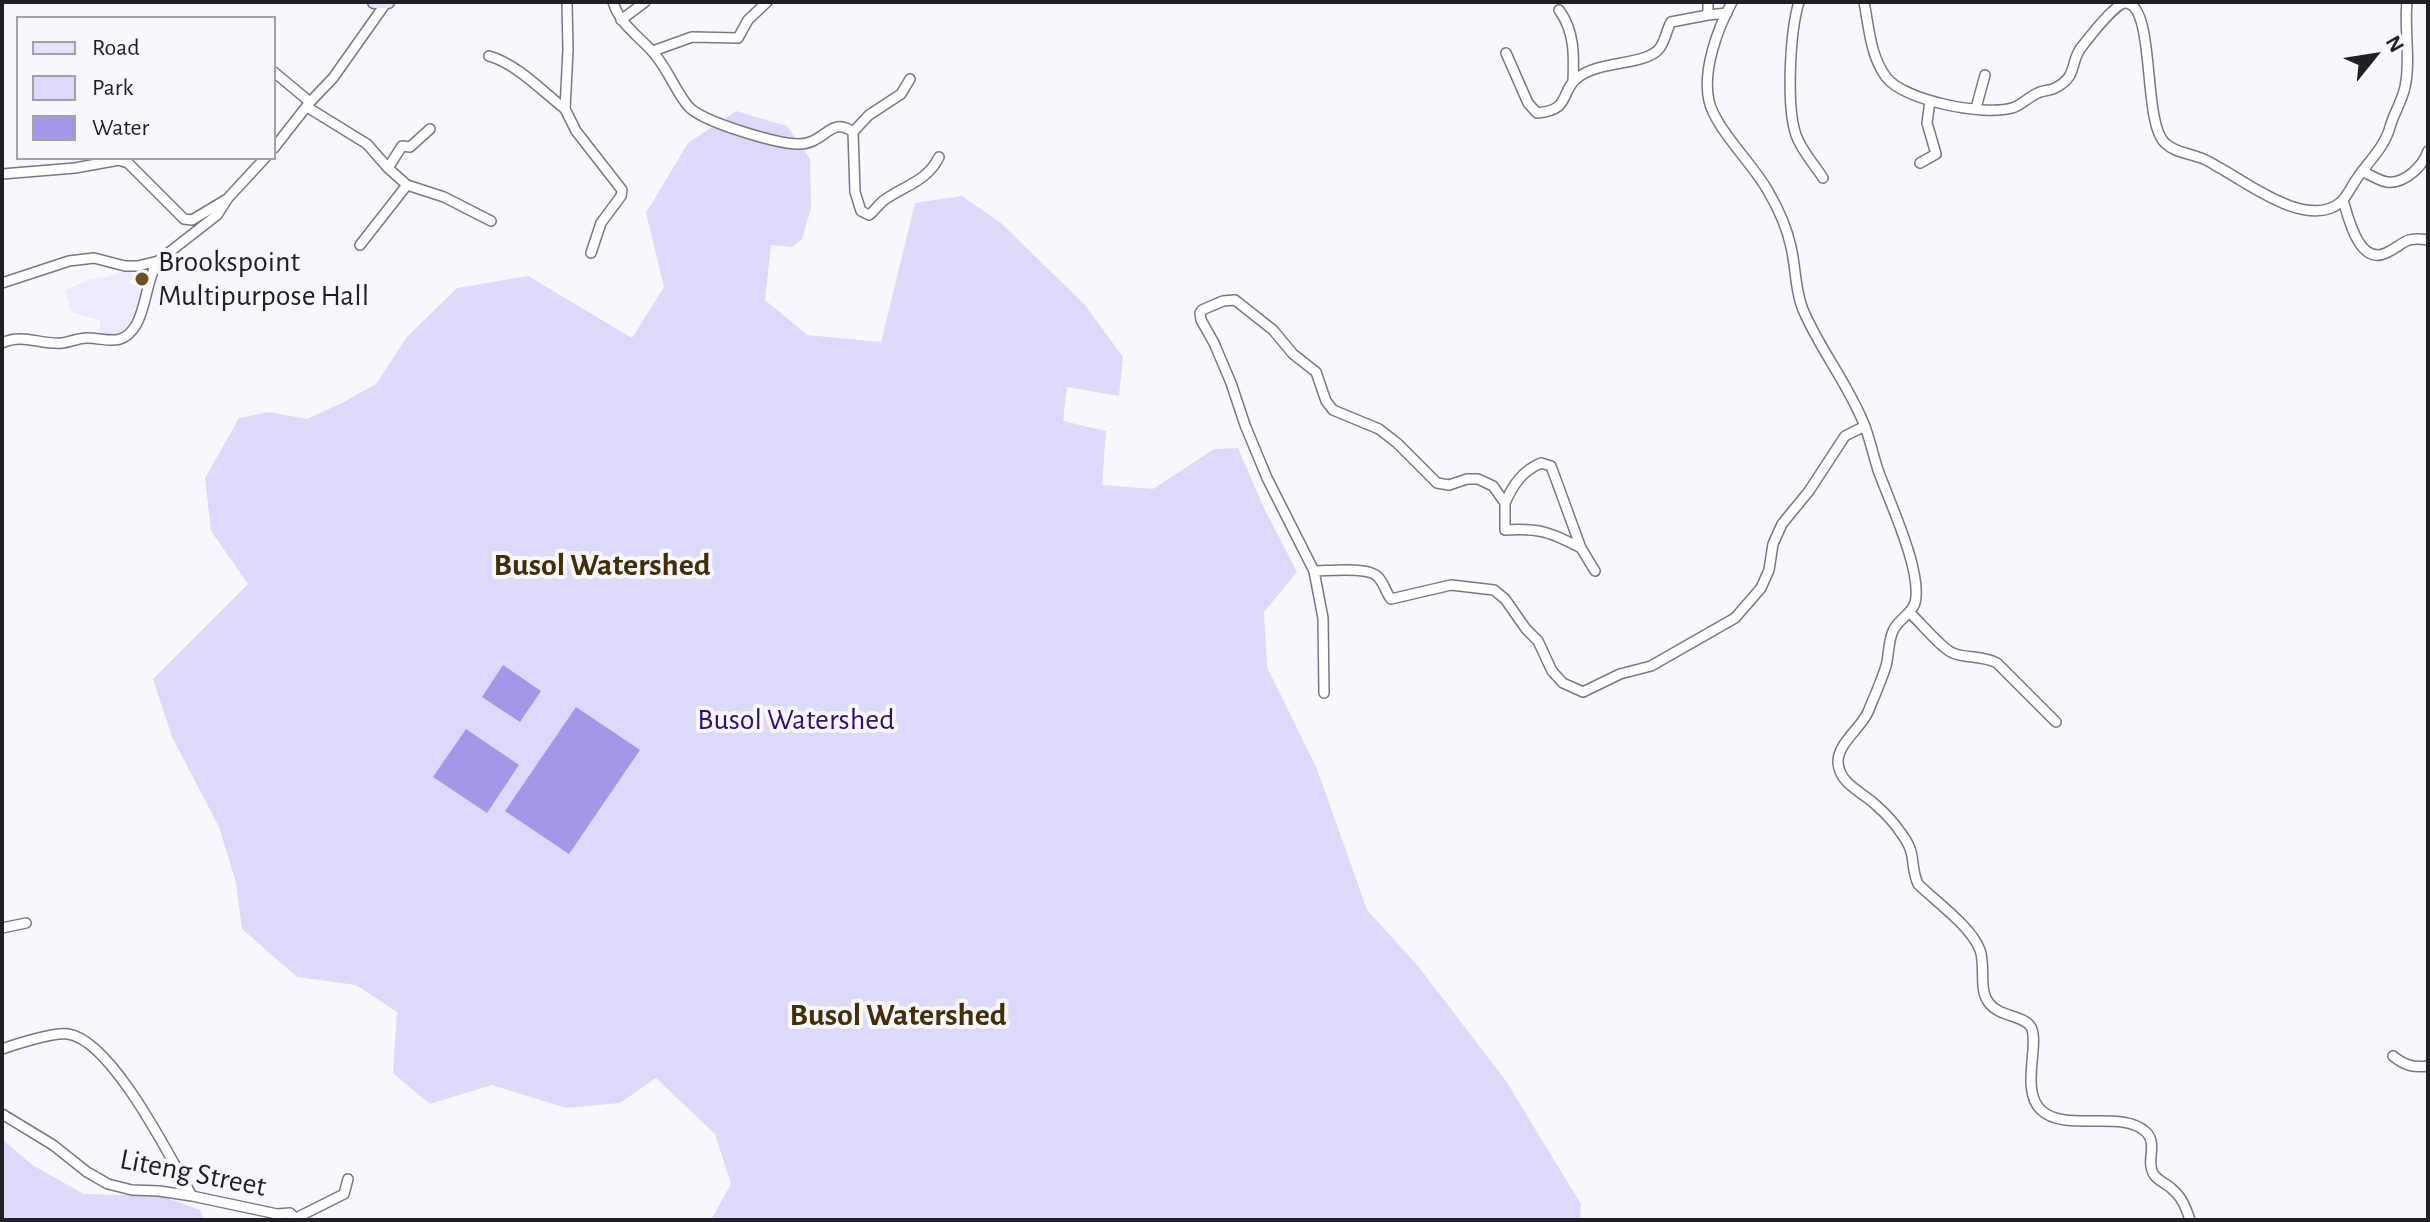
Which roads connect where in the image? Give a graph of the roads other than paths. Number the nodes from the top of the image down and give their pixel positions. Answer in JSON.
{"nodes":[{"id":1,"x":374,"y":2,"type":"edge"},
{"id":2,"x":387,"y":2,"type":"edge"},
{"id":3,"x":567,"y":2,"type":"edge"},
{"id":4,"x":613,"y":2,"type":"edge"},
{"id":5,"x":645,"y":2,"type":"edge"},
{"id":6,"x":767,"y":2,"type":"edge"},
{"id":7,"x":1708,"y":2,"type":"edge"},
{"id":8,"x":1732,"y":2,"type":"edge"},
{"id":9,"x":1799,"y":2,"type":"edge"},
{"id":10,"x":1864,"y":2,"type":"edge"},
{"id":11,"x":2407,"y":2,"type":"edge"},
{"id":12,"x":2113,"y":5,"type":"edge"},
{"id":13,"x":1559,"y":10,"type":"dead end"},
{"id":14,"x":1727,"y":13,"type":"junction"},
{"id":15,"x":1708,"y":15,"type":"junction"},
{"id":16,"x":621,"y":20,"type":"junction"},
{"id":17,"x":653,"y":51,"type":"junction"},
{"id":18,"x":1506,"y":53,"type":"dead end"},
{"id":19,"x":489,"y":56,"type":"dead end"},
{"id":20,"x":276,"y":74,"type":"edge"},
{"id":21,"x":1985,"y":75,"type":"dead end"},
{"id":22,"x":910,"y":79,"type":"dead end"},
{"id":23,"x":1573,"y":82,"type":"junction"},
{"id":24,"x":1930,"y":101,"type":"junction"},
{"id":25,"x":309,"y":104,"type":"junction"},
{"id":26,"x":1976,"y":108,"type":"junction"},
{"id":27,"x":565,"y":109,"type":"junction"},
{"id":28,"x":430,"y":129,"type":"dead end"},
{"id":29,"x":853,"y":132,"type":"junction"},
{"id":30,"x":276,"y":145,"type":"edge"},
{"id":31,"x":2428,"y":151,"type":"edge"},
{"id":32,"x":939,"y":157,"type":"dead end"},
{"id":33,"x":263,"y":160,"type":"edge"},
{"id":34,"x":1920,"y":163,"type":"dead end"},
{"id":35,"x":388,"y":168,"type":"junction"},
{"id":36,"x":2362,"y":171,"type":"junction"},
{"id":37,"x":2,"y":174,"type":"edge"},
{"id":38,"x":1823,"y":178,"type":"dead end"},
{"id":39,"x":407,"y":185,"type":"junction"},
{"id":40,"x":228,"y":198,"type":"junction"},
{"id":41,"x":2343,"y":200,"type":"junction"},
{"id":42,"x":491,"y":221,"type":"dead end"},
{"id":43,"x":2428,"y":240,"type":"edge"},
{"id":44,"x":360,"y":245,"type":"dead end"},
{"id":45,"x":591,"y":253,"type":"dead end"},
{"id":46,"x":158,"y":261,"type":"junction"},
{"id":47,"x":2,"y":283,"type":"edge"},
{"id":48,"x":2,"y":343,"type":"edge"},
{"id":49,"x":1865,"y":426,"type":"junction"},
{"id":50,"x":1505,"y":503,"type":"junction"},
{"id":51,"x":1581,"y":548,"type":"junction"},
{"id":52,"x":1314,"y":571,"type":"junction"},
{"id":53,"x":1595,"y":571,"type":"dead end"},
{"id":54,"x":1910,"y":613,"type":"junction"},
{"id":55,"x":1324,"y":693,"type":"dead end"},
{"id":56,"x":2056,"y":722,"type":"dead end"},
{"id":57,"x":26,"y":923,"type":"dead end"},
{"id":58,"x":2,"y":928,"type":"edge"},
{"id":59,"x":2,"y":1049,"type":"edge"},
{"id":60,"x":2393,"y":1056,"type":"dead end"},
{"id":61,"x":2428,"y":1066,"type":"edge"},
{"id":62,"x":2,"y":1107,"type":"edge"},
{"id":63,"x":7,"y":1116,"type":"edge"},
{"id":64,"x":348,"y":1179,"type":"dead end"},
{"id":65,"x":192,"y":1196,"type":"junction"},
{"id":66,"x":297,"y":1219,"type":"edge"},
{"id":67,"x":2190,"y":1220,"type":"edge"}],
"edges":[{"from":1,"to":2,"type":"street"},
{"from":2,"to":25,"type":"street"},
{"from":3,"to":27,"type":"street"},
{"from":4,"to":16,"type":"street"},
{"from":5,"to":16,"type":"street"},
{"from":6,"to":17,"type":"street"},
{"from":7,"to":15,"type":"street"},
{"from":8,"to":14,"type":"street"},
{"from":9,"to":38,"type":"street"},
{"from":10,"to":24,"type":"street"},
{"from":11,"to":36,"type":"street"},
{"from":12,"to":26,"type":"street"},
{"from":12,"to":41,"type":"street"},
{"from":13,"to":23,"type":"street"},
{"from":14,"to":15,"type":"street"},
{"from":14,"to":49,"type":"street"},
{"from":15,"to":23,"type":"street"},
{"from":16,"to":17,"type":"street"},
{"from":17,"to":29,"type":"street"},
{"from":18,"to":23,"type":"street"},
{"from":19,"to":27,"type":"street"},
{"from":20,"to":25,"type":"street"},
{"from":21,"to":26,"type":"street"},
{"from":22,"to":29,"type":"street"},
{"from":24,"to":26,"type":"street"},
{"from":24,"to":34,"type":"street"},
{"from":25,"to":30,"type":"street"},
{"from":25,"to":35,"type":"street"},
{"from":27,"to":45,"type":"street"},
{"from":28,"to":35,"type":"street"},
{"from":29,"to":32,"type":"street"},
{"from":31,"to":36,"type":"street"},
{"from":33,"to":40,"type":"street"},
{"from":35,"to":39,"type":"street"},
{"from":36,"to":41,"type":"street"},
{"from":37,"to":40,"type":"street"},
{"from":39,"to":42,"type":"street"},
{"from":39,"to":44,"type":"street"},
{"from":40,"to":46,"type":"street"},
{"from":41,"to":43,"type":"street"},
{"from":46,"to":47,"type":"street"},
{"from":46,"to":48,"type":"street"},
{"from":49,"to":52,"type":"street"},
{"from":49,"to":54,"type":"street"},
{"from":50,"to":51,"type":"street"},
{"from":50,"to":51,"type":"street"},
{"from":50,"to":52,"type":"street"},
{"from":51,"to":53,"type":"street"},
{"from":52,"to":55,"type":"street"},
{"from":54,"to":56,"type":"street"},
{"from":54,"to":67,"type":"street"},
{"from":57,"to":58,"type":"street"},
{"from":59,"to":65,"type":"street"},
{"from":60,"to":61,"type":"street"},
{"from":62,"to":63,"type":"street","name":"Liteng Street"},
{"from":63,"to":65,"type":"street","name":"Liteng Street"},
{"from":64,"to":66,"type":"street"},
{"from":65,"to":66,"type":"street","name":"Liteng Street"}]}
